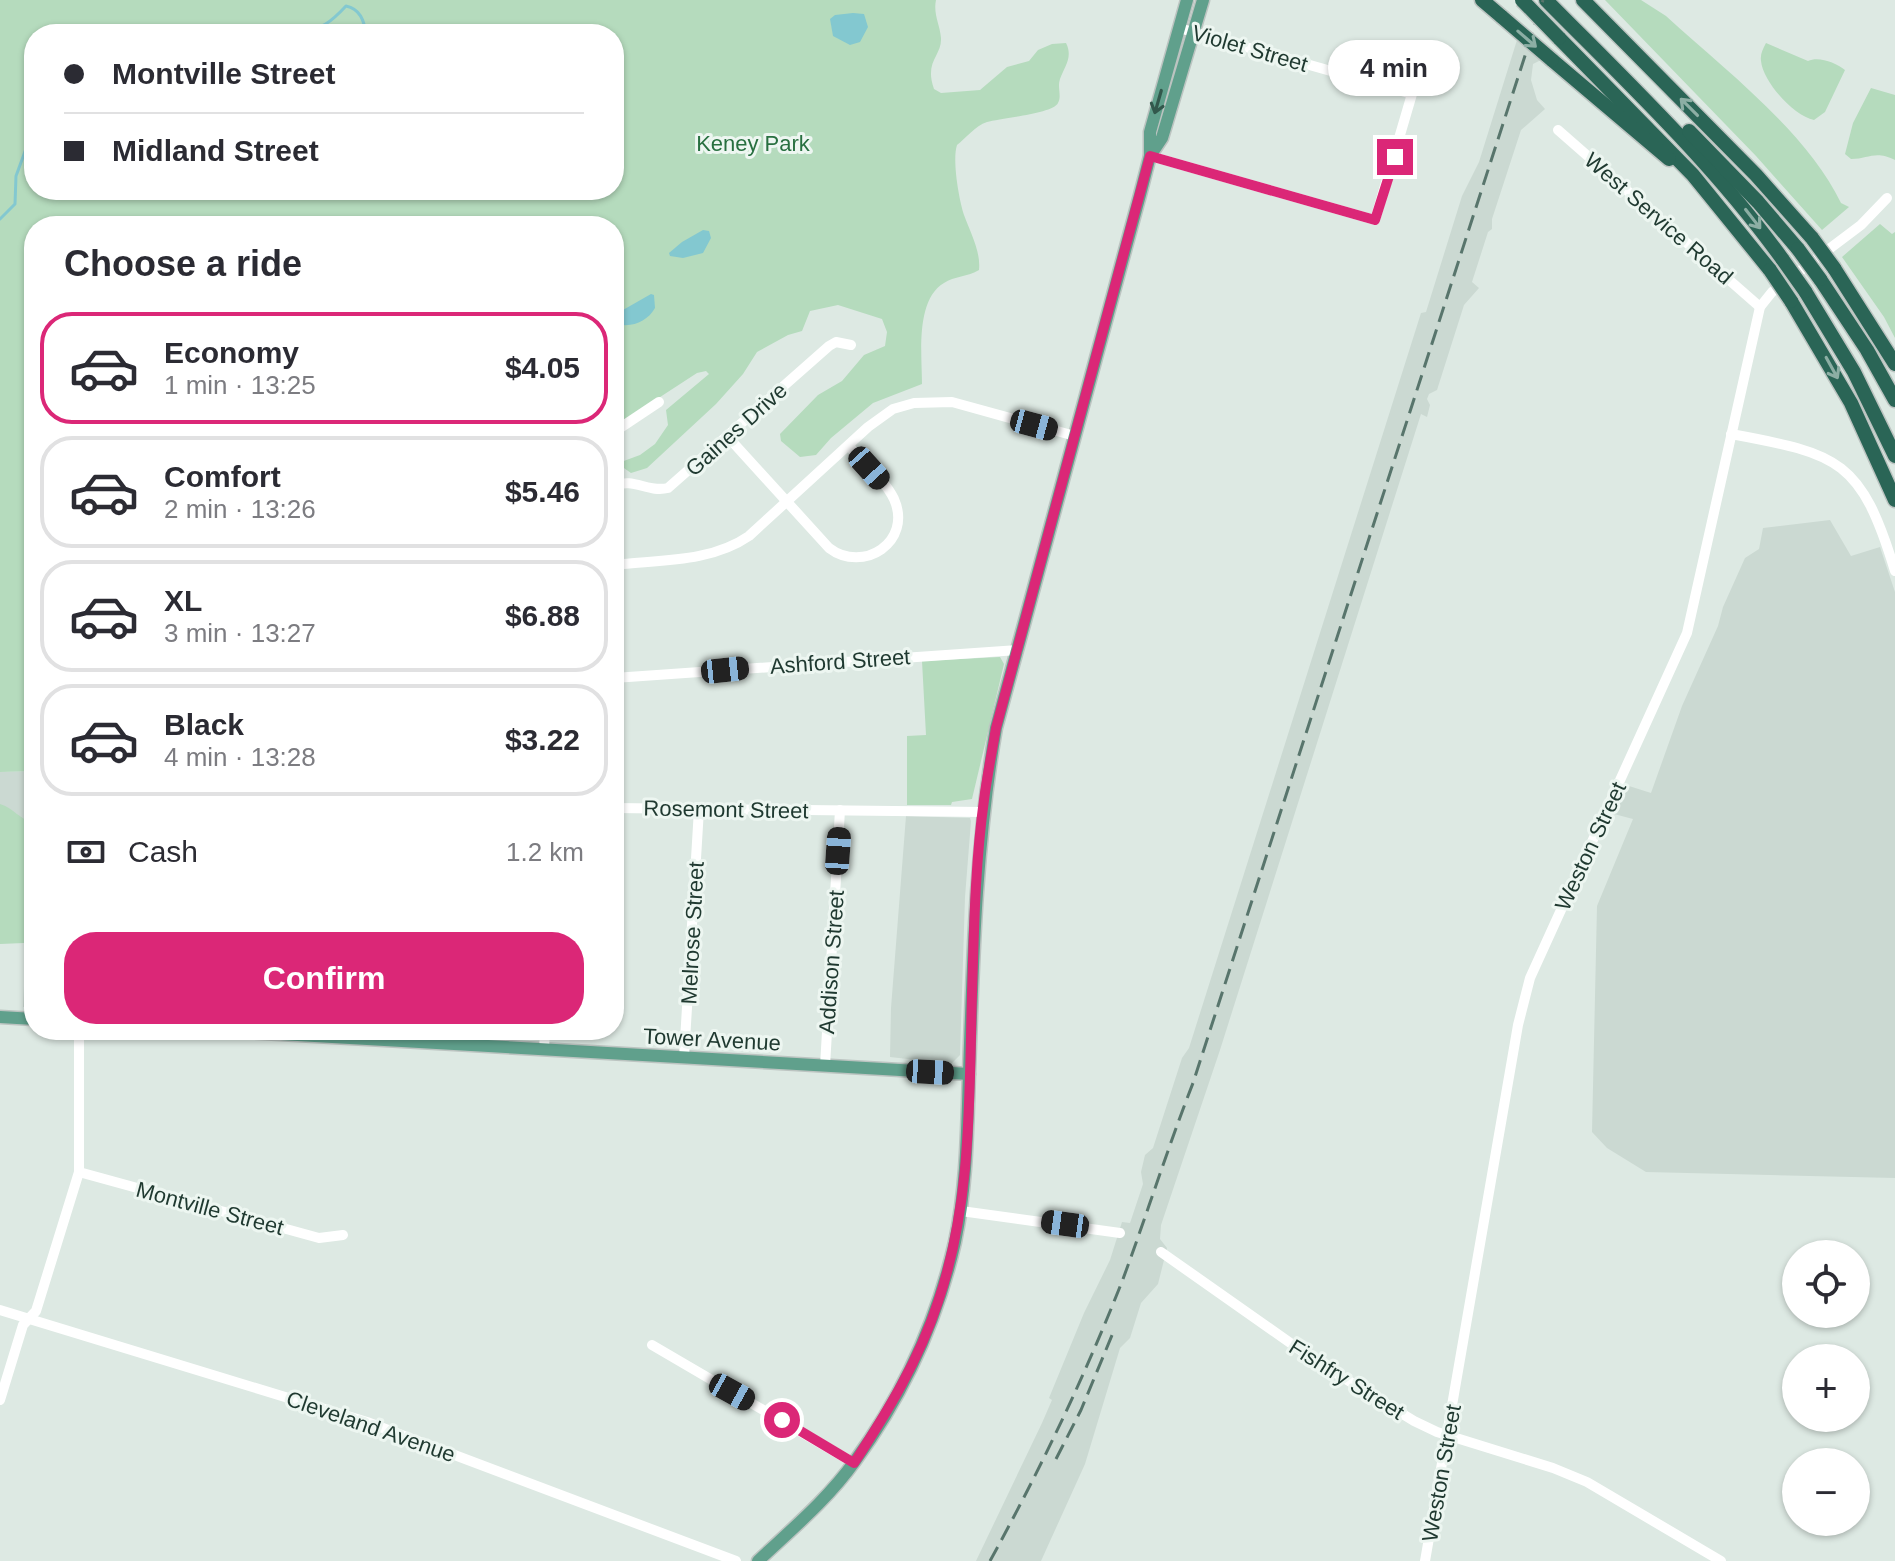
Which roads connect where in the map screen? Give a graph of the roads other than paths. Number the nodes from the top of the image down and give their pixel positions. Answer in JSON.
{"nodes":[{"id":1,"x":1187,"y":0,"type":"edge"},
{"id":2,"x":1203,"y":0,"type":"edge"},
{"id":3,"x":1482,"y":0,"type":"edge"},
{"id":4,"x":1522,"y":0,"type":"edge"},
{"id":5,"x":1546,"y":0,"type":"edge"},
{"id":6,"x":1588,"y":3,"type":"edge"},
{"id":7,"x":1564,"y":10,"type":"edge"},
{"id":8,"x":1179,"y":28,"type":"junction"},
{"id":9,"x":1193,"y":32,"type":"junction"},
{"id":10,"x":1171,"y":58,"type":"junction"},
{"id":11,"x":1184,"y":61,"type":"junction"},
{"id":12,"x":1558,"y":130,"type":"dead end"},
{"id":13,"x":1150,"y":156,"type":"junction"},
{"id":14,"x":1693,"y":175,"type":"junction"},
{"id":15,"x":1887,"y":198,"type":"dead end"},
{"id":16,"x":1760,"y":307,"type":"junction"},
{"id":17,"x":851,"y":345,"type":"dead end"},
{"id":18,"x":1895,"y":364,"type":"edge"},
{"id":19,"x":1895,"y":400,"type":"edge"},
{"id":20,"x":659,"y":402,"type":"dead end"},
{"id":21,"x":624,"y":425,"type":"edge"},
{"id":22,"x":1731,"y":434,"type":"junction"},
{"id":23,"x":1075,"y":436,"type":"junction"},
{"id":24,"x":728,"y":437,"type":"junction"},
{"id":25,"x":849,"y":446,"type":"junction"},
{"id":26,"x":1895,"y":456,"type":"edge"},
{"id":27,"x":624,"y":483,"type":"edge"},
{"id":28,"x":1895,"y":500,"type":"edge"},
{"id":29,"x":788,"y":502,"type":"junction"},
{"id":30,"x":624,"y":564,"type":"edge"},
{"id":31,"x":1895,"y":571,"type":"edge"},
{"id":32,"x":1018,"y":650,"type":"junction"},
{"id":33,"x":624,"y":677,"type":"edge"},
{"id":34,"x":624,"y":808,"type":"edge"},
{"id":35,"x":699,"y":809,"type":"junction"},
{"id":36,"x":840,"y":810,"type":"junction"},
{"id":37,"x":982,"y":812,"type":"junction"},
{"id":38,"x":0,"y":1017,"type":"edge"},
{"id":39,"x":24,"y":1018,"type":"edge"},
{"id":40,"x":79,"y":1040,"type":"edge"},
{"id":41,"x":439,"y":1040,"type":"edge"},
{"id":42,"x":544,"y":1040,"type":"edge"},
{"id":43,"x":544,"y":1050,"type":"junction"},
{"id":44,"x":684,"y":1057,"type":"junction"},
{"id":45,"x":825,"y":1066,"type":"junction"},
{"id":46,"x":969,"y":1074,"type":"junction"},
{"id":47,"x":79,"y":1172,"type":"junction"},
{"id":48,"x":961,"y":1211,"type":"junction"},
{"id":49,"x":1120,"y":1233,"type":"dead end"},
{"id":50,"x":343,"y":1235,"type":"dead end"},
{"id":51,"x":1161,"y":1252,"type":"dead end"},
{"id":52,"x":0,"y":1310,"type":"edge"},
{"id":53,"x":29,"y":1319,"type":"junction"},
{"id":54,"x":652,"y":1345,"type":"dead end"},
{"id":55,"x":0,"y":1400,"type":"edge"},
{"id":56,"x":1447,"y":1435,"type":"junction"},
{"id":57,"x":854,"y":1463,"type":"junction"},
{"id":58,"x":736,"y":1561,"type":"edge"},
{"id":59,"x":758,"y":1561,"type":"edge"},
{"id":60,"x":1425,"y":1561,"type":"edge"},
{"id":61,"x":1721,"y":1561,"type":"edge"}],
"edges":[{"from":1,"to":8,"type":"main road"},
{"from":2,"to":9,"type":"main road"},
{"from":3,"to":14,"type":"highway","one_way":true,"bridge":true},
{"from":4,"to":14,"type":"highway","bridge":true},
{"from":5,"to":7,"type":"highway"},
{"from":18,"to":6,"type":"highway","one_way":true,"bridge":true},
{"from":7,"to":19,"type":"highway","bridge":true},
{"from":7,"to":26,"type":"highway","one_way":true,"bridge":true},
{"from":8,"to":9,"type":"street","name":"Violet Street"},
{"from":8,"to":10,"type":"main road"},
{"from":9,"to":11,"type":"main road"},
{"from":9,"to":13,"type":"street","name":"Violet Street"},
{"from":10,"to":11,"type":"main road"},
{"from":10,"to":13,"type":"main road","one_way":true},
{"from":11,"to":13,"type":"main road"},
{"from":12,"to":16,"type":"street","name":"West Service Road"},
{"from":13,"to":23,"type":"main road"},
{"from":14,"to":28,"type":"highway","one_way":true,"bridge":true},
{"from":15,"to":16,"type":"street"},
{"from":16,"to":22,"type":"street","name":"Weston Street"},
{"from":17,"to":24,"type":"street","name":"Gaines Drive"},
{"from":20,"to":21,"type":"street"},
{"from":22,"to":31,"type":"street"},
{"from":22,"to":56,"type":"street","name":"Weston Street"},
{"from":23,"to":25,"type":"street"},
{"from":23,"to":32,"type":"main road"},
{"from":24,"to":27,"type":"street","name":"Gaines Drive"},
{"from":24,"to":29,"type":"street"},
{"from":25,"to":29,"type":"street"},
{"from":25,"to":29,"type":"street"},
{"from":29,"to":30,"type":"street"},
{"from":32,"to":33,"type":"street","name":"Ashford Street"},
{"from":32,"to":37,"type":"main road"},
{"from":34,"to":35,"type":"street","name":"Rosemont Street"},
{"from":35,"to":36,"type":"street","name":"Rosemont Street"},
{"from":35,"to":44,"type":"street","name":"Melrose Street"},
{"from":36,"to":37,"type":"street","name":"Rosemont Street"},
{"from":36,"to":45,"type":"street","name":"Addison Street"},
{"from":37,"to":46,"type":"main road"},
{"from":38,"to":39,"type":"main road"},
{"from":40,"to":47,"type":"street"},
{"from":41,"to":43,"type":"main road","name":"Tower Avenue"},
{"from":42,"to":43,"type":"street"},
{"from":43,"to":44,"type":"main road","name":"Tower Avenue"},
{"from":44,"to":45,"type":"main road","name":"Tower Avenue"},
{"from":45,"to":46,"type":"main road","name":"Tower Avenue"},
{"from":46,"to":48,"type":"main road"},
{"from":47,"to":50,"type":"street","name":"Montville Street"},
{"from":47,"to":53,"type":"street"},
{"from":48,"to":49,"type":"street"},
{"from":48,"to":57,"type":"main road"},
{"from":51,"to":56,"type":"street","name":"Fishfry Street"},
{"from":52,"to":53,"type":"street","name":"Cleveland Avenue"},
{"from":53,"to":55,"type":"street"},
{"from":53,"to":58,"type":"street","name":"Cleveland Avenue"},
{"from":54,"to":57,"type":"street"},
{"from":56,"to":60,"type":"street","name":"Weston Street"},
{"from":56,"to":61,"type":"street","name":"Fishfry Street"},
{"from":57,"to":59,"type":"main road"}]}
